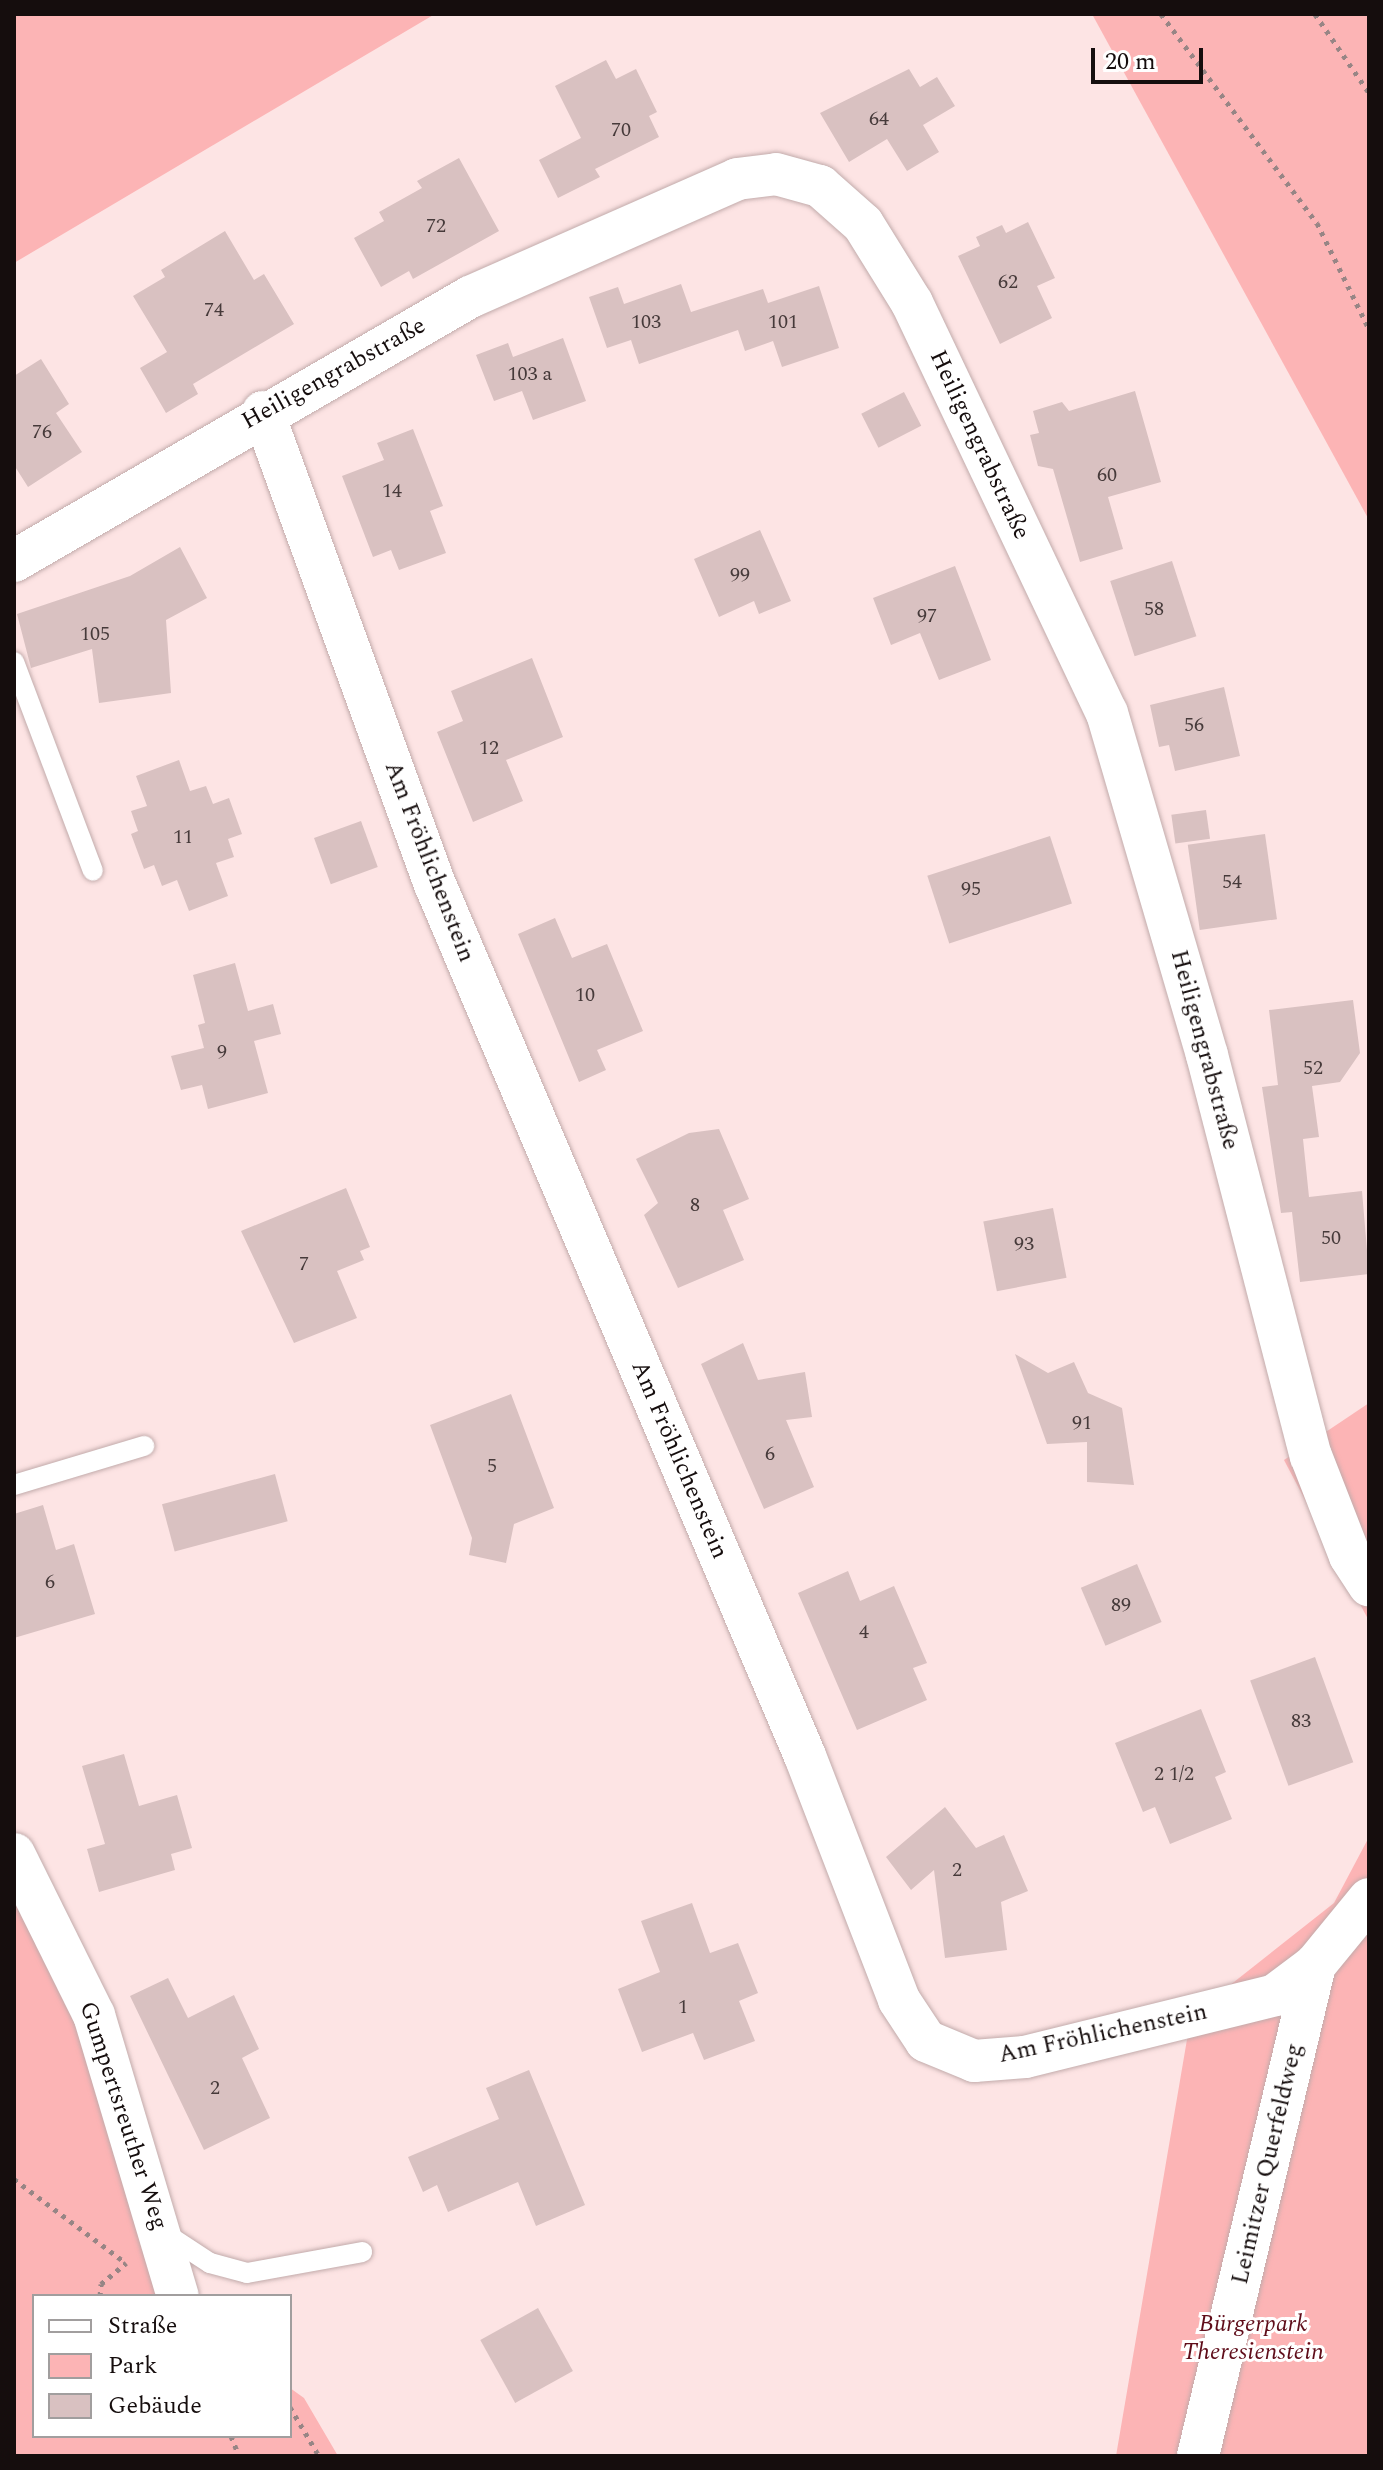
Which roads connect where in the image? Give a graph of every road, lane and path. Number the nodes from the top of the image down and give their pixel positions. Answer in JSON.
{"nodes":[{"id":1,"x":1161,"y":14,"type":"edge"},
{"id":2,"x":1315,"y":14,"type":"edge"},
{"id":3,"x":1369,"y":93,"type":"edge"},
{"id":4,"x":1369,"y":329,"type":"edge"},
{"id":5,"x":263,"y":412,"type":"junction"},
{"id":6,"x":14,"y":561,"type":"edge"},
{"id":7,"x":14,"y":662,"type":"edge"},
{"id":8,"x":93,"y":871,"type":"dead end"},
{"id":9,"x":144,"y":1446,"type":"dead end"},
{"id":10,"x":14,"y":1485,"type":"edge"},
{"id":11,"x":1369,"y":1585,"type":"edge"},
{"id":12,"x":14,"y":1854,"type":"edge"},
{"id":13,"x":1369,"y":1899,"type":"edge"},
{"id":14,"x":1315,"y":1965,"type":"junction"},
{"id":15,"x":14,"y":2179,"type":"edge"},
{"id":16,"x":160,"y":2231,"type":"junction"},
{"id":17,"x":362,"y":2252,"type":"dead end"},
{"id":18,"x":126,"y":2263,"type":"junction"},
{"id":19,"x":135,"y":2271,"type":"dead end"},
{"id":20,"x":100,"y":2294,"type":"edge"},
{"id":21,"x":177,"y":2294,"type":"edge"},
{"id":22,"x":292,"y":2410,"type":"edge"},
{"id":23,"x":319,"y":2456,"type":"edge"},
{"id":24,"x":1198,"y":2456,"type":"edge"}],
"edges":[{"from":1,"to":4,"type":"path"},
{"from":2,"to":3,"type":"path"},
{"from":5,"to":6,"type":"street","name":"Heiligengrabstraße"},
{"from":5,"to":11,"type":"street","name":"Heiligengrabstraße"},
{"from":5,"to":14,"type":"street","name":"Am Fröhlichenstein"},
{"from":7,"to":8,"type":"lane"},
{"from":9,"to":10,"type":"lane"},
{"from":12,"to":16,"type":"street","name":"Gumpertsreuther Weg"},
{"from":13,"to":14,"type":"street","name":"Am Fröhlichenstein"},
{"from":14,"to":24,"type":"street","name":"Leimitzer Querfeldweg"},
{"from":15,"to":18,"type":"path"},
{"from":16,"to":17,"type":"lane"},
{"from":16,"to":21,"type":"street","name":"Gumpertsreuther Weg"},
{"from":18,"to":19,"type":"path"},
{"from":18,"to":20,"type":"path"},
{"from":22,"to":23,"type":"path"}]}
